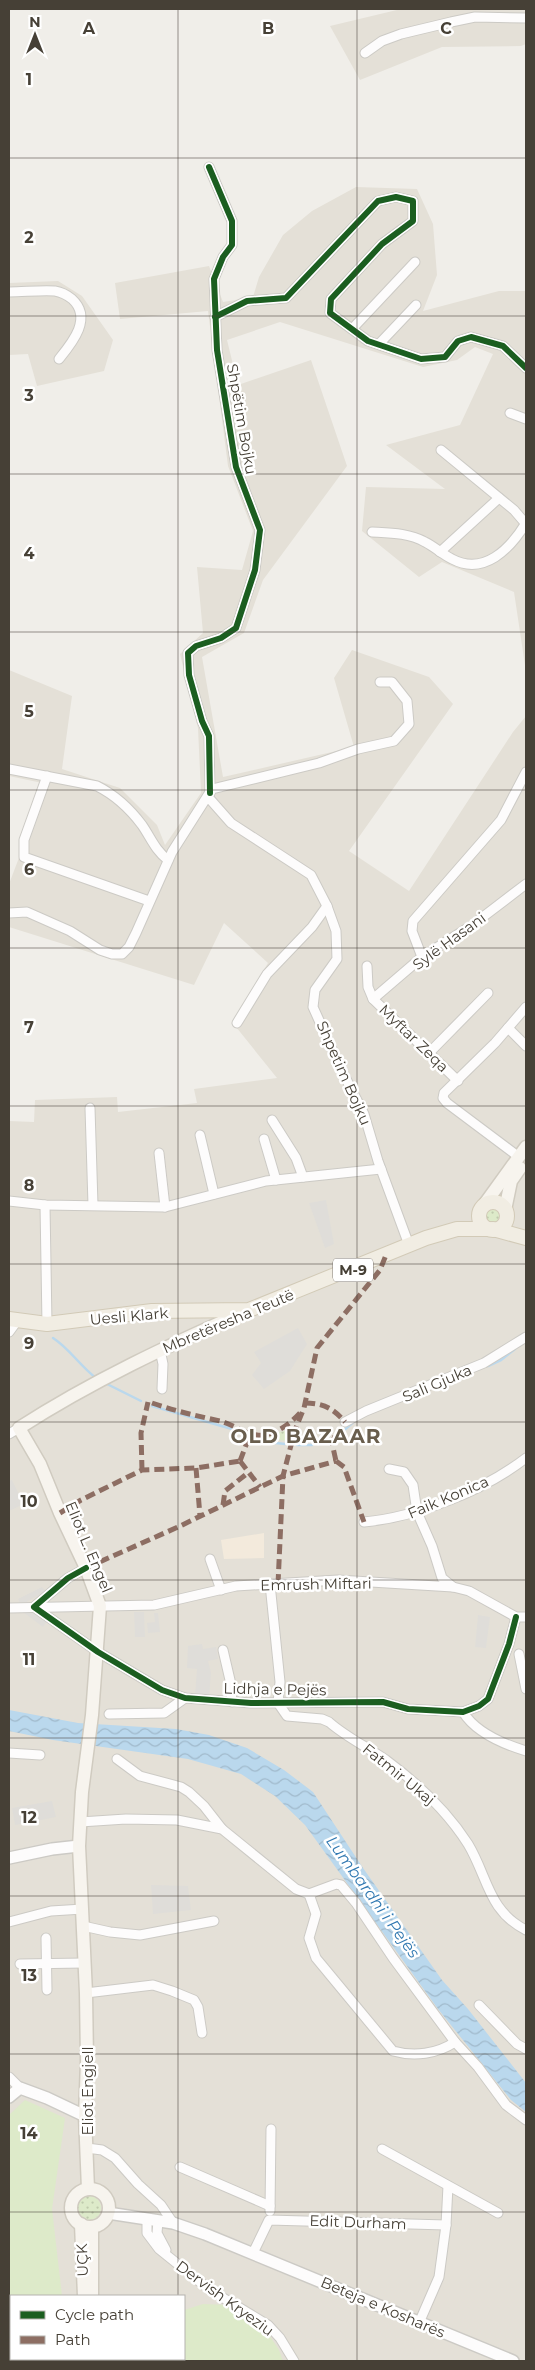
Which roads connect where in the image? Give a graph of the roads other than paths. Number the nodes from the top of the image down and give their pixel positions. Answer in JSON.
{"nodes":[{"id":1,"x":526,"y":18,"type":"edge"},
{"id":2,"x":365,"y":53,"type":"dead end"},
{"id":3,"x":209,"y":166,"type":"dead end"},
{"id":4,"x":415,"y":262,"type":"dead end"},
{"id":5,"x":9,"y":292,"type":"edge"},
{"id":6,"x":416,"y":305,"type":"dead end"},
{"id":7,"x":215,"y":317,"type":"junction"},
{"id":8,"x":352,"y":328,"type":"junction"},
{"id":9,"x":379,"y":344,"type":"junction"},
{"id":10,"x":59,"y":359,"type":"dead end"},
{"id":11,"x":526,"y":368,"type":"edge"},
{"id":12,"x":510,"y":413,"type":"dead end"},
{"id":13,"x":526,"y":419,"type":"edge"},
{"id":14,"x":441,"y":450,"type":"dead end"},
{"id":15,"x":499,"y":498,"type":"junction"},
{"id":16,"x":526,"y":523,"type":"edge"},
{"id":17,"x":372,"y":532,"type":"dead end"},
{"id":18,"x":522,"y":539,"type":"edge"},
{"id":19,"x":440,"y":552,"type":"junction"},
{"id":20,"x":380,"y":682,"type":"dead end"},
{"id":21,"x":9,"y":769,"type":"edge"},
{"id":22,"x":526,"y":772,"type":"edge"},
{"id":23,"x":47,"y":776,"type":"junction"},
{"id":24,"x":209,"y":795,"type":"junction"},
{"id":25,"x":168,"y":860,"type":"junction"},
{"id":26,"x":526,"y":884,"type":"edge"},
{"id":27,"x":149,"y":901,"type":"junction"},
{"id":28,"x":327,"y":906,"type":"junction"},
{"id":29,"x":9,"y":913,"type":"edge"},
{"id":30,"x":422,"y":957,"type":"junction"},
{"id":31,"x":367,"y":966,"type":"dead end"},
{"id":32,"x":488,"y":992,"type":"dead end"},
{"id":33,"x":373,"y":999,"type":"junction"},
{"id":34,"x":526,"y":1007,"type":"edge"},
{"id":35,"x":238,"y":1023,"type":"dead end"},
{"id":36,"x":508,"y":1028,"type":"junction"},
{"id":37,"x":526,"y":1046,"type":"edge"},
{"id":38,"x":429,"y":1053,"type":"junction"},
{"id":39,"x":458,"y":1081,"type":"junction"},
{"id":40,"x":90,"y":1108,"type":"dead end"},
{"id":41,"x":272,"y":1120,"type":"dead end"},
{"id":42,"x":200,"y":1135,"type":"dead end"},
{"id":43,"x":264,"y":1139,"type":"dead end"},
{"id":44,"x":159,"y":1153,"type":"dead end"},
{"id":45,"x":524,"y":1154,"type":"edge"},
{"id":46,"x":381,"y":1169,"type":"junction"},
{"id":47,"x":303,"y":1177,"type":"junction"},
{"id":48,"x":276,"y":1180,"type":"junction"},
{"id":49,"x":214,"y":1194,"type":"junction"},
{"id":50,"x":9,"y":1201,"type":"edge"},
{"id":51,"x":45,"y":1205,"type":"junction"},
{"id":52,"x":93,"y":1206,"type":"junction"},
{"id":53,"x":165,"y":1206,"type":"junction"},
{"id":54,"x":482,"y":1209,"type":"junction"},
{"id":55,"x":506,"y":1214,"type":"junction"},
{"id":56,"x":457,"y":1229,"type":"junction"},
{"id":57,"x":491,"y":1229,"type":"junction"},
{"id":58,"x":526,"y":1238,"type":"edge"},
{"id":59,"x":409,"y":1245,"type":"junction"},
{"id":60,"x":249,"y":1310,"type":"junction"},
{"id":61,"x":200,"y":1312,"type":"junction"},
{"id":62,"x":11,"y":1324,"type":"edge"},
{"id":63,"x":47,"y":1324,"type":"junction"},
{"id":64,"x":210,"y":1327,"type":"junction"},
{"id":65,"x":526,"y":1337,"type":"edge"},
{"id":66,"x":160,"y":1350,"type":"junction"},
{"id":67,"x":162,"y":1390,"type":"dead end"},
{"id":68,"x":345,"y":1422,"type":"dead end"},
{"id":69,"x":14,"y":1431,"type":"edge"},
{"id":70,"x":526,"y":1458,"type":"edge"},
{"id":71,"x":389,"y":1468,"type":"dead end"},
{"id":72,"x":417,"y":1512,"type":"junction"},
{"id":73,"x":364,"y":1522,"type":"dead end"},
{"id":74,"x":210,"y":1559,"type":"dead end"},
{"id":75,"x":86,"y":1568,"type":"junction"},
{"id":76,"x":270,"y":1584,"type":"junction"},
{"id":77,"x":453,"y":1587,"type":"junction"},
{"id":78,"x":221,"y":1590,"type":"junction"},
{"id":79,"x":100,"y":1606,"type":"junction"},
{"id":80,"x":34,"y":1607,"type":"junction"},
{"id":81,"x":9,"y":1608,"type":"edge"},
{"id":82,"x":516,"y":1617,"type":"junction"},
{"id":83,"x":526,"y":1617,"type":"edge"},
{"id":84,"x":223,"y":1650,"type":"dead end"},
{"id":85,"x":98,"y":1652,"type":"junction"},
{"id":86,"x":519,"y":1654,"type":"dead end"},
{"id":87,"x":526,"y":1689,"type":"edge"},
{"id":88,"x":185,"y":1698,"type":"junction"},
{"id":89,"x":232,"y":1702,"type":"junction"},
{"id":90,"x":278,"y":1703,"type":"junction"},
{"id":91,"x":463,"y":1712,"type":"junction"},
{"id":92,"x":109,"y":1714,"type":"dead end"},
{"id":93,"x":88,"y":1746,"type":"joint"},
{"id":94,"x":526,"y":1751,"type":"edge"},
{"id":95,"x":9,"y":1753,"type":"edge"},
{"id":96,"x":40,"y":1755,"type":"dead end"},
{"id":97,"x":117,"y":1759,"type":"dead end"},
{"id":98,"x":80,"y":1822,"type":"junction"},
{"id":99,"x":222,"y":1829,"type":"junction"},
{"id":100,"x":79,"y":1846,"type":"junction"},
{"id":101,"x":9,"y":1858,"type":"edge"},
{"id":102,"x":309,"y":1894,"type":"junction"},
{"id":103,"x":83,"y":1909,"type":"junction"},
{"id":104,"x":214,"y":1921,"type":"dead end"},
{"id":105,"x":9,"y":1922,"type":"edge"},
{"id":106,"x":83,"y":1926,"type":"junction"},
{"id":107,"x":526,"y":1930,"type":"edge"},
{"id":108,"x":46,"y":1938,"type":"dead end"},
{"id":109,"x":46,"y":1963,"type":"junction"},
{"id":110,"x":84,"y":1963,"type":"junction"},
{"id":111,"x":20,"y":1964,"type":"dead end"},
{"id":112,"x":47,"y":1990,"type":"dead end"},
{"id":113,"x":86,"y":1993,"type":"junction"},
{"id":114,"x":479,"y":2005,"type":"dead end"},
{"id":115,"x":202,"y":2033,"type":"dead end"},
{"id":116,"x":455,"y":2042,"type":"junction"},
{"id":117,"x":526,"y":2049,"type":"edge"},
{"id":118,"x":9,"y":2077,"type":"edge"},
{"id":119,"x":20,"y":2088,"type":"junction"},
{"id":120,"x":9,"y":2097,"type":"edge"},
{"id":121,"x":85,"y":2116,"type":"junction"},
{"id":122,"x":526,"y":2120,"type":"edge"},
{"id":123,"x":272,"y":2129,"type":"dead end"},
{"id":124,"x":87,"y":2148,"type":"junction"},
{"id":125,"x":382,"y":2149,"type":"dead end"},
{"id":126,"x":180,"y":2167,"type":"dead end"},
{"id":127,"x":448,"y":2186,"type":"junction"},
{"id":128,"x":88,"y":2189,"type":"junction"},
{"id":129,"x":270,"y":2206,"type":"junction"},
{"id":130,"x":108,"y":2213,"type":"junction"},
{"id":131,"x":498,"y":2213,"type":"dead end"},
{"id":132,"x":153,"y":2220,"type":"junction"},
{"id":133,"x":269,"y":2220,"type":"junction"},
{"id":134,"x":173,"y":2223,"type":"junction"},
{"id":135,"x":446,"y":2225,"type":"junction"},
{"id":136,"x":86,"y":2226,"type":"junction"},
{"id":137,"x":253,"y":2253,"type":"junction"},
{"id":138,"x":84,"y":2295,"type":"edge"},
{"id":139,"x":92,"y":2295,"type":"edge"},
{"id":140,"x":419,"y":2323,"type":"junction"},
{"id":141,"x":294,"y":2361,"type":"edge"},
{"id":142,"x":513,"y":2361,"type":"edge"}],
"edges":[{"from":1,"to":2,"type":"street"},
{"from":3,"to":7,"type":"street","name":"Shpëtim Bojku"},
{"from":4,"to":8,"type":"street"},
{"from":5,"to":10,"type":"street"},
{"from":6,"to":9,"type":"street"},
{"from":7,"to":8,"type":"street"},
{"from":7,"to":24,"type":"street","name":"Shpëtim Bojku"},
{"from":8,"to":9,"type":"street"},
{"from":9,"to":11,"type":"street"},
{"from":12,"to":13,"type":"street"},
{"from":14,"to":15,"type":"street"},
{"from":15,"to":16,"type":"street"},
{"from":15,"to":19,"type":"street"},
{"from":16,"to":18,"type":"street"},
{"from":17,"to":19,"type":"street"},
{"from":18,"to":19,"type":"street"},
{"from":20,"to":24,"type":"street"},
{"from":21,"to":23,"type":"street"},
{"from":22,"to":30,"type":"street"},
{"from":23,"to":25,"type":"street"},
{"from":23,"to":27,"type":"street"},
{"from":24,"to":25,"type":"street"},
{"from":24,"to":28,"type":"street","name":"Shpetim Bojku"},
{"from":25,"to":27,"type":"street"},
{"from":26,"to":30,"type":"street","name":"Sylë Hasani"},
{"from":27,"to":29,"type":"street"},
{"from":28,"to":35,"type":"street"},
{"from":28,"to":46,"type":"street","name":"Shpetim Bojku"},
{"from":30,"to":33,"type":"street","name":"Sylë Hasani"},
{"from":31,"to":33,"type":"street","name":"Myftar Zeqa"},
{"from":32,"to":38,"type":"street"},
{"from":33,"to":38,"type":"street","name":"Myftar Zeqa"},
{"from":34,"to":36,"type":"street"},
{"from":36,"to":37,"type":"street"},
{"from":36,"to":39,"type":"street"},
{"from":38,"to":39,"type":"street","name":"Myftar Zeqa"},
{"from":39,"to":45,"type":"street","name":"Myftar Zeqa"},
{"from":40,"to":52,"type":"street"},
{"from":41,"to":47,"type":"street"},
{"from":42,"to":49,"type":"street"},
{"from":43,"to":48,"type":"street"},
{"from":44,"to":53,"type":"street"},
{"from":45,"to":54,"type":"main road"},
{"from":45,"to":55,"type":"main road"},
{"from":46,"to":47,"type":"street"},
{"from":46,"to":59,"type":"street","name":"Shpetim Bojku"},
{"from":47,"to":48,"type":"street"},
{"from":48,"to":49,"type":"street"},
{"from":49,"to":53,"type":"street"},
{"from":50,"to":51,"type":"street"},
{"from":51,"to":52,"type":"street"},
{"from":51,"to":63,"type":"street"},
{"from":52,"to":53,"type":"street"},
{"from":54,"to":55,"type":"main road"},
{"from":54,"to":56,"type":"main road","name":"Mbretëresha Teutë","number":"M-9"},
{"from":54,"to":57,"type":"main road"},
{"from":55,"to":57,"type":"main road"},
{"from":55,"to":58,"type":"main road","number":"M-9"},
{"from":56,"to":57,"type":"main road","name":"Mbretëresha Teutë","number":"M-9"},
{"from":56,"to":59,"type":"main road","name":"Mbretëresha Teutë","number":"M-9"},
{"from":57,"to":58,"type":"main road","number":"M-9"},
{"from":59,"to":60,"type":"main road","name":"Mbretëresha Teutë","number":"M-9"},
{"from":60,"to":61,"type":"main road","name":"Uesli Klark","number":"M-9"},
{"from":60,"to":64,"type":"main road","name":"Mbretëresha Teutë"},
{"from":61,"to":63,"type":"main road","name":"Uesli Klark","number":"M-9"},
{"from":61,"to":64,"type":"street"},
{"from":62,"to":63,"type":"main road","name":"Uesli Klark","number":"M-9"},
{"from":64,"to":66,"type":"main road","name":"Mbretëresha Teutë"},
{"from":65,"to":68,"type":"street","name":"Sali Gjuka"},
{"from":66,"to":67,"type":"street"},
{"from":66,"to":69,"type":"main road","name":"Mbretëresha Teutë"},
{"from":69,"to":75,"type":"main road","name":"Eliot L. Engel"},
{"from":70,"to":72,"type":"street","name":"Faik Konica"},
{"from":71,"to":72,"type":"street"},
{"from":72,"to":73,"type":"street","name":"Faik Konica"},
{"from":72,"to":77,"type":"street"},
{"from":74,"to":78,"type":"street"},
{"from":75,"to":79,"type":"main road","name":"Eliot L. Engel"},
{"from":75,"to":80,"type":"street"},
{"from":76,"to":77,"type":"street","name":"Emrush Miftari"},
{"from":76,"to":78,"type":"street","name":"Emrush Miftari"},
{"from":76,"to":90,"type":"street"},
{"from":77,"to":82,"type":"street","name":"Emrush Miftari"},
{"from":78,"to":79,"type":"street","name":"Emrush Miftari"},
{"from":79,"to":80,"type":"street","name":"Emrush Miftari"},
{"from":79,"to":85,"type":"main road","name":"Eliot L. Engel"},
{"from":80,"to":81,"type":"street","name":"Emrush Miftari"},
{"from":80,"to":85,"type":"street","name":"Lidhja e Pejës"},
{"from":82,"to":83,"type":"street","name":"Emrush Miftari"},
{"from":82,"to":91,"type":"street"},
{"from":84,"to":89,"type":"street","name":"Lidhja e Pejës"},
{"from":85,"to":88,"type":"street","name":"Lidhja e Pejës"},
{"from":85,"to":93,"type":"main road","name":"Eliot L. Engel"},
{"from":86,"to":87,"type":"street"},
{"from":88,"to":89,"type":"street","name":"Lidhja e Pejës"},
{"from":88,"to":92,"type":"street"},
{"from":89,"to":90,"type":"street","name":"Lidhja e Pejës"},
{"from":90,"to":91,"type":"street","name":"Lidhja e Pejës"},
{"from":90,"to":107,"type":"street","name":"Fatmir Ukaj"},
{"from":91,"to":94,"type":"street"},
{"from":93,"to":98,"type":"main road","name":"Eliot Engjell"},
{"from":95,"to":96,"type":"street"},
{"from":97,"to":99,"type":"street"},
{"from":98,"to":99,"type":"street"},
{"from":98,"to":100,"type":"main road","name":"Eliot Engjell"},
{"from":99,"to":102,"type":"street"},
{"from":100,"to":101,"type":"street"},
{"from":100,"to":103,"type":"main road","name":"Eliot Engjell"},
{"from":102,"to":116,"type":"street"},
{"from":102,"to":116,"type":"street"},
{"from":103,"to":105,"type":"street"},
{"from":103,"to":106,"type":"main road","name":"Eliot Engjell"},
{"from":104,"to":106,"type":"street"},
{"from":106,"to":110,"type":"main road","name":"Eliot Engjell"},
{"from":108,"to":109,"type":"street"},
{"from":109,"to":110,"type":"street"},
{"from":109,"to":111,"type":"street"},
{"from":109,"to":112,"type":"street"},
{"from":110,"to":113,"type":"main road","name":"Eliot Engjell"},
{"from":113,"to":115,"type":"street"},
{"from":113,"to":121,"type":"main road","name":"Eliot Engjell"},
{"from":114,"to":117,"type":"street"},
{"from":116,"to":122,"type":"street"},
{"from":118,"to":119,"type":"street"},
{"from":119,"to":120,"type":"street"},
{"from":119,"to":121,"type":"street"},
{"from":121,"to":124,"type":"main road","name":"Eliot Engjell"},
{"from":123,"to":129,"type":"street"},
{"from":124,"to":128,"type":"main road","name":"Eliot Engjell"},
{"from":124,"to":134,"type":"street"},
{"from":125,"to":127,"type":"street"},
{"from":126,"to":129,"type":"street"},
{"from":127,"to":131,"type":"street"},
{"from":127,"to":135,"type":"street"},
{"from":128,"to":130,"type":"main road"},
{"from":128,"to":136,"type":"main road"},
{"from":129,"to":133,"type":"street"},
{"from":130,"to":132,"type":"street"},
{"from":130,"to":136,"type":"main road"},
{"from":132,"to":134,"type":"street"},
{"from":132,"to":141,"type":"street","name":"Dervish Kryeziu"},
{"from":133,"to":135,"type":"street","name":"Edit Durham"},
{"from":133,"to":137,"type":"street"},
{"from":134,"to":137,"type":"street","name":"Beteja e Kosharës"},
{"from":135,"to":140,"type":"street"},
{"from":136,"to":138,"type":"main road","name":"UÇK"},
{"from":136,"to":139,"type":"main road","name":"UÇK"},
{"from":137,"to":140,"type":"street","name":"Beteja e Kosharës"},
{"from":140,"to":142,"type":"street","name":"Beteja e Kosharës"}]}
